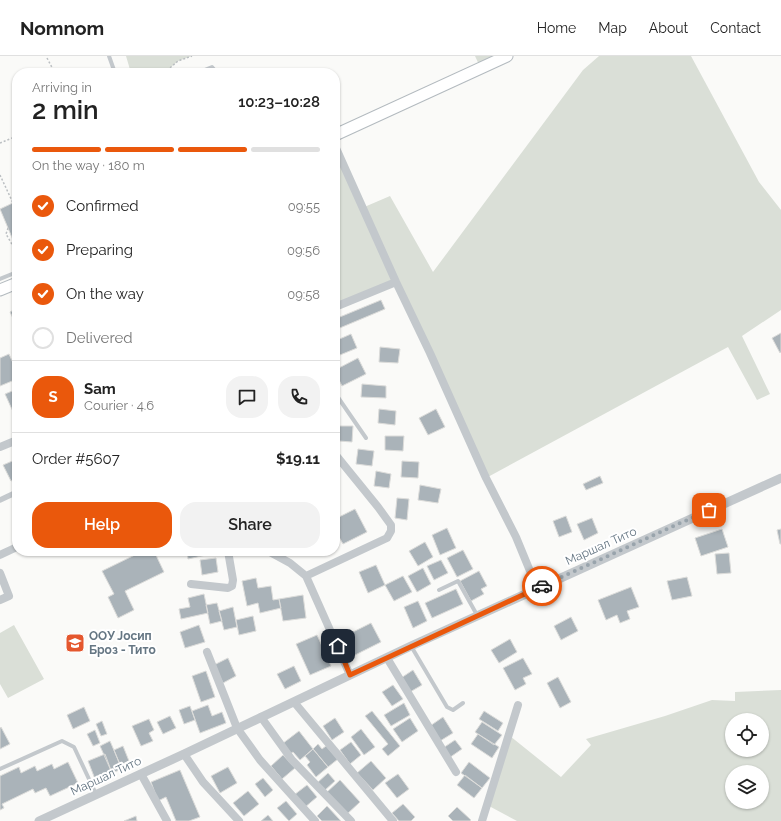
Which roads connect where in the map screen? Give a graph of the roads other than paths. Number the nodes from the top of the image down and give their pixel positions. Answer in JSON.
{"nodes":[{"id":1,"x":109,"y":56,"type":"edge"},
{"id":2,"x":507,"y":56,"type":"edge"},
{"id":3,"x":113,"y":68,"type":"edge"},
{"id":4,"x":340,"y":133,"type":"edge"},
{"id":5,"x":340,"y":157,"type":"edge"},
{"id":6,"x":12,"y":274,"type":"edge"},
{"id":7,"x":0,"y":280,"type":"edge"},
{"id":8,"x":396,"y":282,"type":"junction"},
{"id":9,"x":12,"y":285,"type":"edge"},
{"id":10,"x":0,"y":290,"type":"edge"},
{"id":11,"x":340,"y":305,"type":"edge"},
{"id":12,"x":340,"y":400,"type":"edge"},
{"id":13,"x":366,"y":438,"type":"dead end"},
{"id":14,"x":12,"y":442,"type":"edge"},
{"id":15,"x":0,"y":447,"type":"edge"},
{"id":16,"x":340,"y":460,"type":"edge"},
{"id":17,"x":781,"y":478,"type":"edge"},
{"id":18,"x":12,"y":494,"type":"edge"},
{"id":19,"x":0,"y":500,"type":"edge"},
{"id":20,"x":12,"y":549,"type":"edge"},
{"id":21,"x":1,"y":553,"type":"edge"},
{"id":22,"x":229,"y":556,"type":"edge"},
{"id":23,"x":277,"y":556,"type":"edge"},
{"id":24,"x":0,"y":573,"type":"edge"},
{"id":25,"x":306,"y":576,"type":"junction"},
{"id":26,"x":191,"y":584,"type":"dead end"},
{"id":27,"x":537,"y":588,"type":"junction"},
{"id":28,"x":439,"y":590,"type":"dead end"},
{"id":29,"x":0,"y":600,"type":"edge"},
{"id":30,"x":477,"y":616,"type":"junction"},
{"id":31,"x":411,"y":646,"type":"junction"},
{"id":32,"x":207,"y":652,"type":"dead end"},
{"id":33,"x":387,"y":658,"type":"junction"},
{"id":34,"x":350,"y":675,"type":"junction"},
{"id":35,"x":294,"y":702,"type":"junction"},
{"id":36,"x":463,"y":703,"type":"dead end"},
{"id":37,"x":518,"y":705,"type":"dead end"},
{"id":38,"x":261,"y":717,"type":"junction"},
{"id":39,"x":237,"y":728,"type":"junction"},
{"id":40,"x":184,"y":754,"type":"junction"},
{"id":41,"x":0,"y":770,"type":"edge"},
{"id":42,"x":456,"y":772,"type":"dead end"},
{"id":43,"x":141,"y":774,"type":"junction"},
{"id":44,"x":96,"y":794,"type":"junction"},
{"id":45,"x":39,"y":821,"type":"edge"},
{"id":46,"x":168,"y":821,"type":"edge"},
{"id":47,"x":239,"y":821,"type":"edge"},
{"id":48,"x":315,"y":821,"type":"edge"},
{"id":49,"x":351,"y":821,"type":"edge"},
{"id":50,"x":393,"y":821,"type":"edge"},
{"id":51,"x":482,"y":821,"type":"edge"}],
"edges":[{"from":1,"to":3,"type":"lane"},
{"from":2,"to":4,"type":"main road"},
{"from":5,"to":8,"type":"street"},
{"from":6,"to":7,"type":"lane"},
{"from":8,"to":11,"type":"street"},
{"from":8,"to":27,"type":"street"},
{"from":9,"to":10,"type":"main road"},
{"from":12,"to":13,"type":"lane"},
{"from":14,"to":15,"type":"street"},
{"from":16,"to":25,"type":"street"},
{"from":17,"to":27,"type":"street","name":"Маршал Тито"},
{"from":18,"to":19,"type":"street"},
{"from":20,"to":21,"type":"street"},
{"from":22,"to":26,"type":"street"},
{"from":23,"to":25,"type":"street"},
{"from":24,"to":29,"type":"street"},
{"from":25,"to":34,"type":"street"},
{"from":27,"to":30,"type":"street","name":"Маршал Тито"},
{"from":28,"to":30,"type":"lane"},
{"from":30,"to":31,"type":"street","name":"Маршал Тито"},
{"from":31,"to":33,"type":"street","name":"Маршал Тито"},
{"from":31,"to":36,"type":"lane"},
{"from":32,"to":39,"type":"street"},
{"from":33,"to":34,"type":"street","name":"Маршал Тито"},
{"from":33,"to":42,"type":"street"},
{"from":34,"to":35,"type":"street","name":"Маршал Тито"},
{"from":35,"to":38,"type":"street","name":"Маршал Тито"},
{"from":35,"to":50,"type":"street"},
{"from":37,"to":51,"type":"street"},
{"from":38,"to":39,"type":"street","name":"Маршал Тито"},
{"from":38,"to":49,"type":"street"},
{"from":39,"to":40,"type":"street","name":"Маршал Тито"},
{"from":39,"to":48,"type":"street"},
{"from":40,"to":43,"type":"street","name":"Маршал Тито"},
{"from":40,"to":47,"type":"street"},
{"from":41,"to":44,"type":"lane"},
{"from":43,"to":44,"type":"street","name":"Маршал Тито"},
{"from":43,"to":46,"type":"street"},
{"from":44,"to":45,"type":"street","name":"Маршал Тито"}]}
